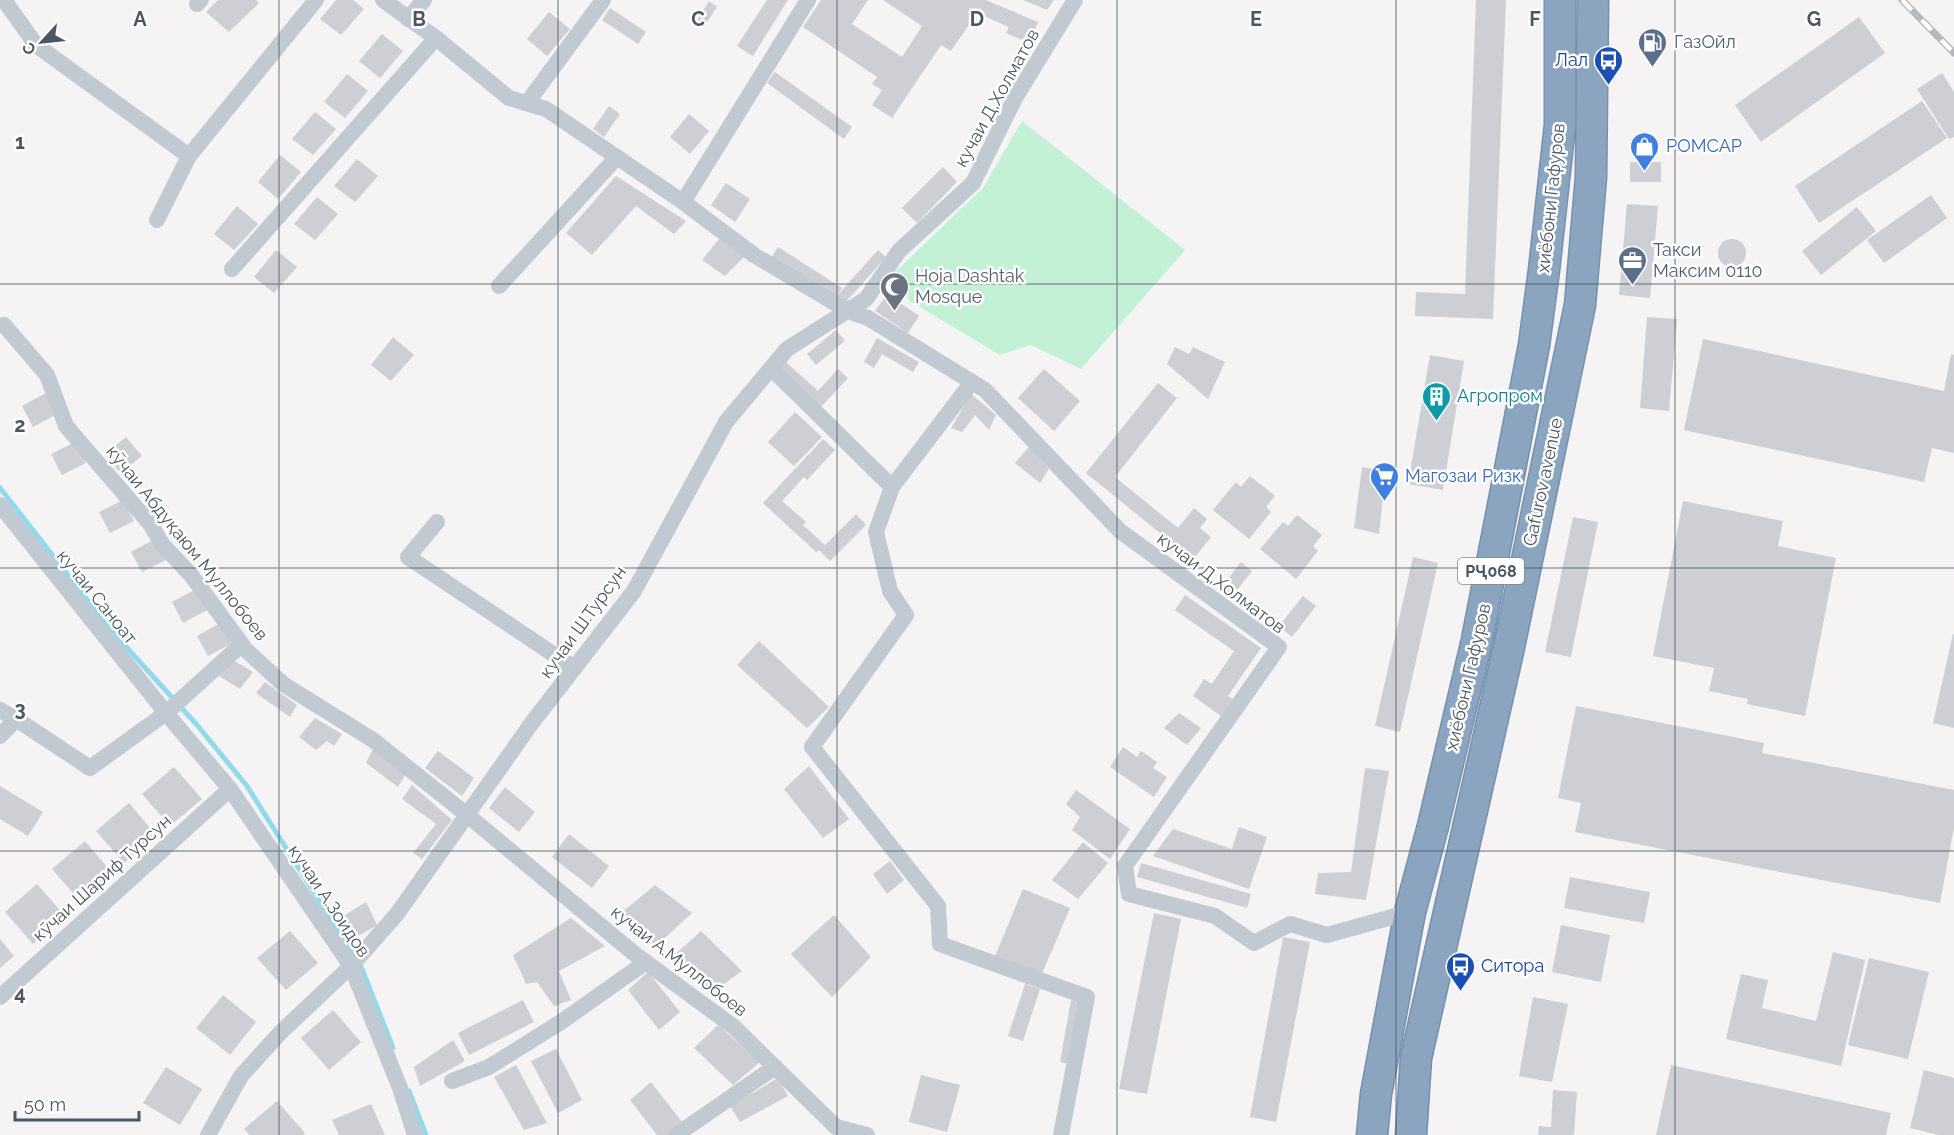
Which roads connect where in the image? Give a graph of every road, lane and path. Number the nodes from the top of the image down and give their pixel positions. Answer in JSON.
{"nodes":[{"id":1,"x":4,"y":0,"type":"edge"},
{"id":2,"x":316,"y":0,"type":"edge"},
{"id":3,"x":383,"y":0,"type":"edge"},
{"id":4,"x":424,"y":0,"type":"edge"},
{"id":5,"x":603,"y":0,"type":"edge"},
{"id":6,"x":808,"y":0,"type":"edge"},
{"id":7,"x":1075,"y":0,"type":"edge"},
{"id":8,"x":1560,"y":0,"type":"edge"},
{"id":9,"x":1593,"y":0,"type":"edge"},
{"id":10,"x":408,"y":19,"type":"junction"},
{"id":11,"x":436,"y":38,"type":"junction"},
{"id":12,"x":527,"y":103,"type":"junction"},
{"id":13,"x":189,"y":156,"type":"junction"},
{"id":14,"x":617,"y":158,"type":"junction"},
{"id":15,"x":683,"y":202,"type":"junction"},
{"id":16,"x":156,"y":220,"type":"dead end"},
{"id":17,"x":232,"y":269,"type":"dead end"},
{"id":18,"x":499,"y":286,"type":"dead end"},
{"id":19,"x":848,"y":310,"type":"junction"},
{"id":20,"x":4,"y":325,"type":"dead end"},
{"id":21,"x":771,"y":368,"type":"junction"},
{"id":22,"x":972,"y":382,"type":"junction"},
{"id":23,"x":892,"y":488,"type":"junction"},
{"id":24,"x":0,"y":505,"type":"edge"},
{"id":25,"x":437,"y":522,"type":"dead end"},
{"id":26,"x":1477,"y":640,"type":"junction"},
{"id":27,"x":242,"y":644,"type":"junction"},
{"id":28,"x":1509,"y":647,"type":"junction"},
{"id":29,"x":574,"y":668,"type":"junction"},
{"id":30,"x":173,"y":706,"type":"junction"},
{"id":31,"x":0,"y":710,"type":"edge"},
{"id":32,"x":15,"y":719,"type":"junction"},
{"id":33,"x":0,"y":736,"type":"edge"},
{"id":34,"x":230,"y":789,"type":"junction"},
{"id":35,"x":466,"y":814,"type":"junction"},
{"id":36,"x":1410,"y":912,"type":"junction"},
{"id":37,"x":355,"y":962,"type":"junction"},
{"id":38,"x":646,"y":962,"type":"junction"},
{"id":39,"x":0,"y":996,"type":"edge"},
{"id":40,"x":775,"y":1067,"type":"junction"},
{"id":41,"x":452,"y":1081,"type":"dead end"},
{"id":42,"x":208,"y":1135,"type":"edge"},
{"id":43,"x":415,"y":1135,"type":"edge"},
{"id":44,"x":676,"y":1135,"type":"edge"},
{"id":45,"x":867,"y":1135,"type":"edge"},
{"id":46,"x":1061,"y":1135,"type":"edge"},
{"id":47,"x":1372,"y":1135,"type":"edge"},
{"id":48,"x":1411,"y":1135,"type":"edge"}],
"edges":[{"from":1,"to":13,"type":"street"},
{"from":2,"to":13,"type":"street"},
{"from":3,"to":10,"type":"street","name":"кучаи Д,Холматов"},
{"from":4,"to":10,"type":"street"},
{"from":5,"to":12,"type":"street"},
{"from":6,"to":15,"type":"street"},
{"from":7,"to":19,"type":"street","name":"кучаи Д,Холматов"},
{"from":8,"to":26,"type":"highway","name":"хиёбони Гафуров","number":"РҶ068"},
{"from":9,"to":28,"type":"highway","name":"Gafurov avenue","number":"РҶ068"},
{"from":10,"to":11,"type":"street","name":"кучаи Д,Холматов"},
{"from":11,"to":12,"type":"street","name":"кучаи Д,Холматов"},
{"from":11,"to":17,"type":"street"},
{"from":12,"to":14,"type":"street","name":"кучаи Д,Холматов"},
{"from":13,"to":16,"type":"street"},
{"from":14,"to":15,"type":"street","name":"кучаи Д,Холматов"},
{"from":14,"to":18,"type":"street"},
{"from":15,"to":19,"type":"street","name":"кучаи Д,Холматов"},
{"from":19,"to":21,"type":"street","name":"кучаи Ш.Турсун"},
{"from":19,"to":22,"type":"street","name":"кучаи Д,Холматов"},
{"from":20,"to":27,"type":"street","name":"кӯчаи Абдуқаюм Муллобоев"},
{"from":21,"to":23,"type":"street"},
{"from":21,"to":29,"type":"street","name":"кучаи Ш.Турсун"},
{"from":22,"to":23,"type":"street"},
{"from":22,"to":36,"type":"street","name":"кучаи Д,Холматов"},
{"from":23,"to":46,"type":"street"},
{"from":24,"to":30,"type":"street","name":"кучаи Саноат"},
{"from":25,"to":29,"type":"street"},
{"from":26,"to":28,"type":"highway"},
{"from":26,"to":36,"type":"highway","name":"хиёбони Гафуров","number":"РҶ068"},
{"from":27,"to":30,"type":"street"},
{"from":27,"to":35,"type":"street","name":"кӯчаи Абдуқаюм Муллобоев"},
{"from":28,"to":48,"type":"highway","name":"Gafurov avenue","number":"РҶ068"},
{"from":29,"to":35,"type":"street","name":"кучаи Ш.Турсун"},
{"from":30,"to":32,"type":"street"},
{"from":30,"to":34,"type":"street","name":"кучаи А.Зоидов"},
{"from":31,"to":32,"type":"street"},
{"from":32,"to":33,"type":"street"},
{"from":34,"to":37,"type":"street","name":"кучаи А.Зоидов"},
{"from":34,"to":39,"type":"street","name":"кӯчаи Шариф Турсун"},
{"from":35,"to":37,"type":"street","name":"кучаи Ш.Турсун"},
{"from":35,"to":38,"type":"street","name":"кучаи А.Муллобоев"},
{"from":36,"to":47,"type":"highway","name":"хиёбони Гафуров","number":"РҶ068"},
{"from":37,"to":42,"type":"street"},
{"from":37,"to":43,"type":"street","name":"кучаи А.Зоидов"},
{"from":38,"to":40,"type":"street","name":"кучаи А.Муллобоев"},
{"from":38,"to":41,"type":"street"},
{"from":40,"to":44,"type":"street"},
{"from":40,"to":45,"type":"street","name":"кучаи А.Муллобоев"}]}
